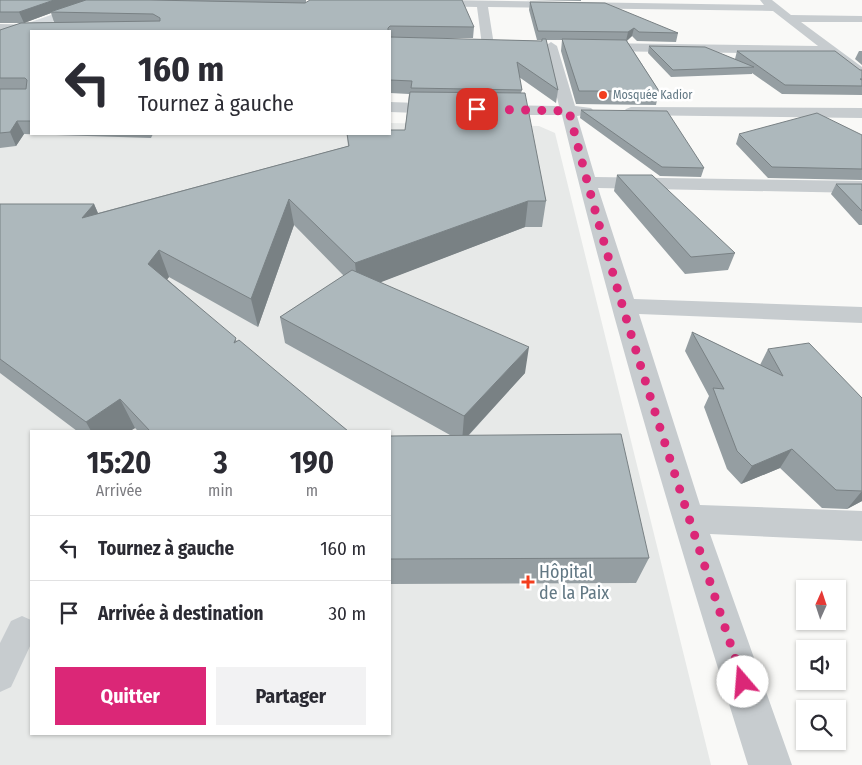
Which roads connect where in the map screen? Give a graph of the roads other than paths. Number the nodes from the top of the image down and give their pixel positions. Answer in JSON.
{"nodes":[{"id":1,"x":106,"y":2,"type":"edge"},
{"id":2,"x":514,"y":2,"type":"edge"},
{"id":3,"x":415,"y":3,"type":"edge"},
{"id":4,"x":602,"y":3,"type":"edge"},
{"id":5,"x":482,"y":4,"type":"junction"},
{"id":6,"x":770,"y":4,"type":"edge"},
{"id":7,"x":788,"y":18,"type":"junction"},
{"id":8,"x":862,"y":19,"type":"edge"},
{"id":9,"x":0,"y":28,"type":"edge"},
{"id":10,"x":21,"y":29,"type":"junction"},
{"id":11,"x":59,"y":30,"type":"edge"},
{"id":12,"x":0,"y":37,"type":"edge"},
{"id":13,"x":472,"y":45,"type":"edge"},
{"id":14,"x":551,"y":46,"type":"dead end"},
{"id":15,"x":580,"y":46,"type":"edge"},
{"id":16,"x":829,"y":50,"type":"junction"},
{"id":17,"x":862,"y":74,"type":"edge"},
{"id":18,"x":391,"y":107,"type":"edge"},
{"id":19,"x":458,"y":109,"type":"edge"},
{"id":20,"x":477,"y":109,"type":"edge"},
{"id":21,"x":569,"y":111,"type":"junction"},
{"id":22,"x":599,"y":112,"type":"edge"},
{"id":23,"x":618,"y":112,"type":"edge"},
{"id":24,"x":862,"y":113,"type":"edge"},
{"id":25,"x":587,"y":182,"type":"junction"},
{"id":26,"x":862,"y":187,"type":"edge"},
{"id":27,"x":624,"y":306,"type":"junction"},
{"id":28,"x":862,"y":315,"type":"edge"},
{"id":29,"x":688,"y":519,"type":"junction"},
{"id":30,"x":862,"y":526,"type":"edge"},
{"id":31,"x":22,"y":631,"type":"dead end"},
{"id":32,"x":0,"y":676,"type":"edge"},
{"id":33,"x":770,"y":765,"type":"edge"}],
"edges":[{"from":1,"to":10,"type":"main road"},
{"from":2,"to":4,"type":"street"},
{"from":2,"to":5,"type":"street"},
{"from":3,"to":5,"type":"street"},
{"from":4,"to":6,"type":"street"},
{"from":5,"to":13,"type":"street"},
{"from":6,"to":7,"type":"street"},
{"from":7,"to":8,"type":"street"},
{"from":7,"to":16,"type":"street"},
{"from":9,"to":10,"type":"street"},
{"from":10,"to":11,"type":"street"},
{"from":10,"to":12,"type":"main road"},
{"from":14,"to":21,"type":"street"},
{"from":15,"to":16,"type":"street"},
{"from":16,"to":17,"type":"street"},
{"from":18,"to":19,"type":"street"},
{"from":20,"to":21,"type":"street"},
{"from":21,"to":22,"type":"street"},
{"from":21,"to":25,"type":"street"},
{"from":23,"to":24,"type":"street"},
{"from":25,"to":26,"type":"street"},
{"from":25,"to":27,"type":"street"},
{"from":27,"to":28,"type":"street"},
{"from":27,"to":29,"type":"street"},
{"from":29,"to":30,"type":"street"},
{"from":29,"to":33,"type":"street"},
{"from":31,"to":32,"type":"lane"}]}
